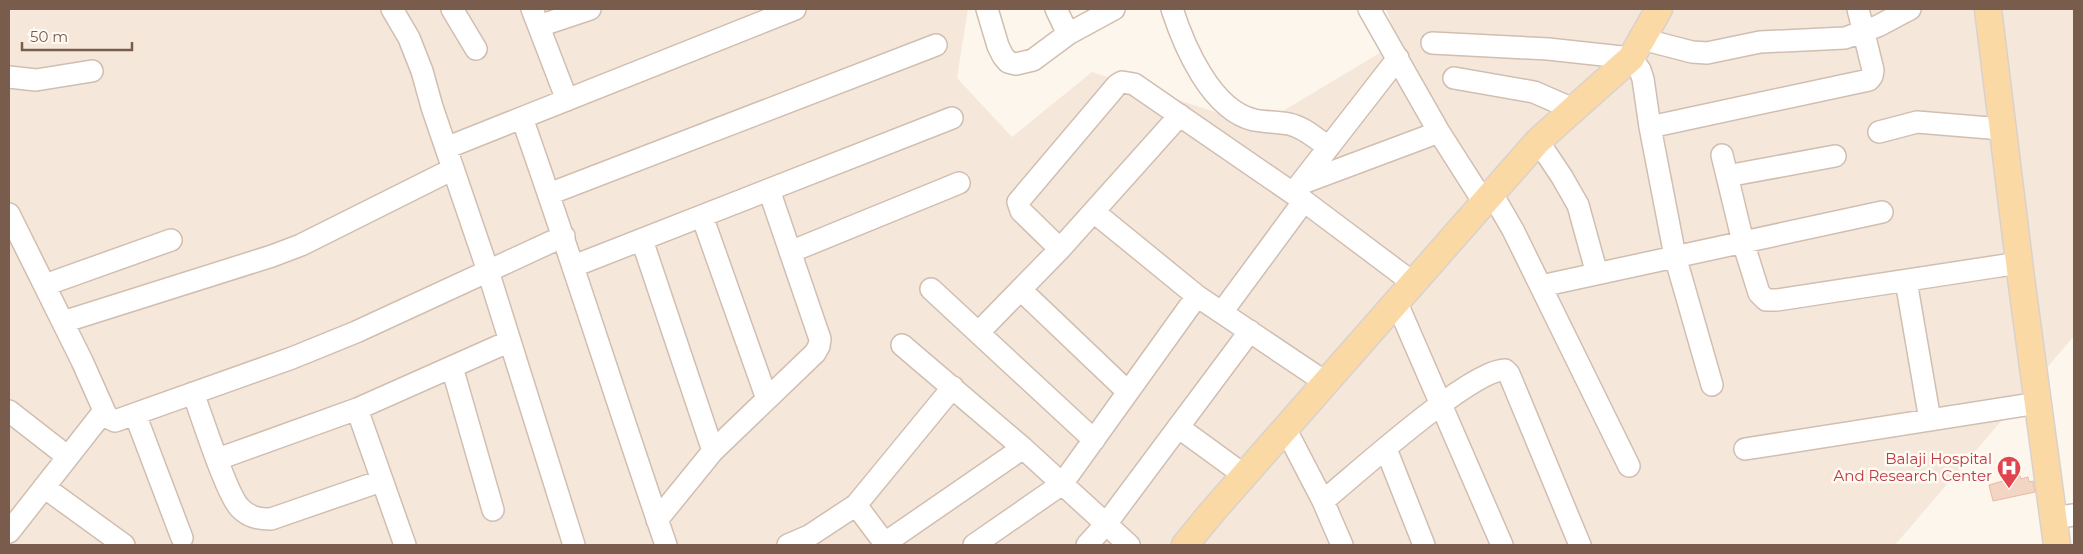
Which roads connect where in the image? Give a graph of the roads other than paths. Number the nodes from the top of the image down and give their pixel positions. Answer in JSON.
{"nodes":[{"id":1,"x":392,"y":9,"type":"edge"},
{"id":2,"x":452,"y":9,"type":"edge"},
{"id":3,"x":590,"y":9,"type":"edge"},
{"id":4,"x":987,"y":9,"type":"edge"},
{"id":5,"x":1056,"y":9,"type":"edge"},
{"id":6,"x":1114,"y":9,"type":"edge"},
{"id":7,"x":1172,"y":9,"type":"edge"},
{"id":8,"x":1369,"y":9,"type":"edge"},
{"id":9,"x":1659,"y":9,"type":"edge"},
{"id":10,"x":1858,"y":9,"type":"edge"},
{"id":11,"x":1910,"y":9,"type":"edge"},
{"id":12,"x":1988,"y":9,"type":"edge"},
{"id":13,"x":783,"y":11,"type":"edge"},
{"id":14,"x":536,"y":17,"type":"edge"},
{"id":15,"x":1863,"y":32,"type":"junction"},
{"id":16,"x":1068,"y":34,"type":"junction"},
{"id":17,"x":1432,"y":43,"type":"dead end"},
{"id":18,"x":936,"y":45,"type":"dead end"},
{"id":19,"x":1636,"y":48,"type":"junction"},
{"id":20,"x":476,"y":49,"type":"dead end"},
{"id":21,"x":1398,"y":58,"type":"junction"},
{"id":22,"x":92,"y":72,"type":"dead end"},
{"id":23,"x":9,"y":77,"type":"edge"},
{"id":24,"x":1454,"y":78,"type":"dead end"},
{"id":25,"x":567,"y":100,"type":"junction"},
{"id":26,"x":1572,"y":109,"type":"junction"},
{"id":27,"x":1180,"y":115,"type":"junction"},
{"id":28,"x":522,"y":118,"type":"junction"},
{"id":29,"x":952,"y":118,"type":"dead end"},
{"id":30,"x":1650,"y":127,"type":"junction"},
{"id":31,"x":2002,"y":129,"type":"junction"},
{"id":32,"x":1439,"y":132,"type":"junction"},
{"id":33,"x":1879,"y":132,"type":"dead end"},
{"id":34,"x":1538,"y":141,"type":"junction"},
{"id":35,"x":1329,"y":147,"type":"junction"},
{"id":36,"x":446,"y":148,"type":"junction"},
{"id":37,"x":1722,"y":155,"type":"dead end"},
{"id":38,"x":1835,"y":156,"type":"dead end"},
{"id":39,"x":453,"y":169,"type":"junction"},
{"id":40,"x":1727,"y":176,"type":"junction"},
{"id":41,"x":960,"y":183,"type":"dead end"},
{"id":42,"x":769,"y":190,"type":"junction"},
{"id":43,"x":1299,"y":193,"type":"junction"},
{"id":44,"x":549,"y":194,"type":"junction"},
{"id":45,"x":1487,"y":197,"type":"junction"},
{"id":46,"x":1094,"y":212,"type":"junction"},
{"id":47,"x":1882,"y":212,"type":"dead end"},
{"id":48,"x":9,"y":214,"type":"edge"},
{"id":49,"x":702,"y":216,"type":"junction"},
{"id":50,"x":564,"y":236,"type":"junction"},
{"id":51,"x":171,"y":240,"type":"dead end"},
{"id":52,"x":642,"y":240,"type":"junction"},
{"id":53,"x":1743,"y":242,"type":"junction"},
{"id":54,"x":1060,"y":249,"type":"junction"},
{"id":55,"x":790,"y":252,"type":"junction"},
{"id":56,"x":1676,"y":256,"type":"junction"},
{"id":57,"x":2019,"y":263,"type":"junction"},
{"id":58,"x":574,"y":266,"type":"junction"},
{"id":59,"x":488,"y":271,"type":"junction"},
{"id":60,"x":1598,"y":274,"type":"junction"},
{"id":61,"x":1906,"y":281,"type":"junction"},
{"id":62,"x":45,"y":286,"type":"junction"},
{"id":63,"x":1541,"y":286,"type":"junction"},
{"id":64,"x":931,"y":288,"type":"dead end"},
{"id":65,"x":1020,"y":290,"type":"junction"},
{"id":66,"x":1404,"y":292,"type":"junction"},
{"id":67,"x":1197,"y":296,"type":"junction"},
{"id":68,"x":1222,"y":312,"type":"junction"},
{"id":69,"x":62,"y":322,"type":"junction"},
{"id":70,"x":1250,"y":331,"type":"junction"},
{"id":71,"x":980,"y":332,"type":"junction"},
{"id":72,"x":510,"y":341,"type":"junction"},
{"id":73,"x":902,"y":344,"type":"dead end"},
{"id":74,"x":452,"y":367,"type":"junction"},
{"id":75,"x":1325,"y":382,"type":"junction"},
{"id":76,"x":1712,"y":385,"type":"dead end"},
{"id":77,"x":953,"y":387,"type":"junction"},
{"id":78,"x":1128,"y":392,"type":"junction"},
{"id":79,"x":193,"y":393,"type":"junction"},
{"id":80,"x":767,"y":399,"type":"junction"},
{"id":81,"x":2038,"y":403,"type":"junction"},
{"id":82,"x":1439,"y":404,"type":"junction"},
{"id":83,"x":357,"y":409,"type":"junction"},
{"id":84,"x":9,"y":411,"type":"edge"},
{"id":85,"x":104,"y":411,"type":"junction"},
{"id":86,"x":135,"y":414,"type":"junction"},
{"id":87,"x":1930,"y":420,"type":"junction"},
{"id":88,"x":1178,"y":427,"type":"junction"},
{"id":89,"x":1285,"y":428,"type":"junction"},
{"id":90,"x":1094,"y":440,"type":"junction"},
{"id":91,"x":1023,"y":448,"type":"junction"},
{"id":92,"x":1386,"y":449,"type":"junction"},
{"id":93,"x":1746,"y":449,"type":"dead end"},
{"id":94,"x":713,"y":450,"type":"junction"},
{"id":95,"x":68,"y":457,"type":"junction"},
{"id":96,"x":218,"y":459,"type":"junction"},
{"id":97,"x":1629,"y":466,"type":"dead end"},
{"id":98,"x":1244,"y":475,"type":"junction"},
{"id":99,"x":381,"y":481,"type":"junction"},
{"id":100,"x":1062,"y":484,"type":"junction"},
{"id":101,"x":44,"y":488,"type":"junction"},
{"id":102,"x":1323,"y":501,"type":"junction"},
{"id":103,"x":856,"y":505,"type":"junction"},
{"id":104,"x":494,"y":510,"type":"dead end"},
{"id":105,"x":2064,"y":517,"type":"edge"},
{"id":106,"x":657,"y":520,"type":"junction"},
{"id":107,"x":1106,"y":524,"type":"junction"},
{"id":108,"x":9,"y":532,"type":"edge"},
{"id":109,"x":182,"y":538,"type":"dead end"},
{"id":110,"x":812,"y":541,"type":"edge"},
{"id":111,"x":886,"y":544,"type":"edge"},
{"id":112,"x":1576,"y":544,"type":"edge"},
{"id":113,"x":124,"y":545,"type":"edge"},
{"id":114,"x":405,"y":545,"type":"edge"},
{"id":115,"x":574,"y":545,"type":"edge"},
{"id":116,"x":666,"y":545,"type":"edge"},
{"id":117,"x":788,"y":545,"type":"edge"},
{"id":118,"x":974,"y":545,"type":"edge"},
{"id":119,"x":1087,"y":545,"type":"edge"},
{"id":120,"x":1130,"y":545,"type":"edge"},
{"id":121,"x":1185,"y":545,"type":"edge"},
{"id":122,"x":1342,"y":545,"type":"edge"},
{"id":123,"x":1424,"y":545,"type":"edge"},
{"id":124,"x":1502,"y":545,"type":"edge"},
{"id":125,"x":2057,"y":545,"type":"edge"}],
"edges":[{"from":1,"to":36,"type":"street"},
{"from":2,"to":20,"type":"street"},
{"from":3,"to":14,"type":"street"},
{"from":4,"to":16,"type":"street"},
{"from":5,"to":16,"type":"street"},
{"from":6,"to":16,"type":"street"},
{"from":7,"to":35,"type":"street"},
{"from":8,"to":21,"type":"street"},
{"from":9,"to":19,"type":"main road"},
{"from":10,"to":15,"type":"street"},
{"from":11,"to":15,"type":"street"},
{"from":12,"to":31,"type":"main road"},
{"from":13,"to":25,"type":"street"},
{"from":14,"to":25,"type":"street"},
{"from":15,"to":19,"type":"street"},
{"from":15,"to":30,"type":"street"},
{"from":17,"to":19,"type":"street"},
{"from":18,"to":44,"type":"street"},
{"from":19,"to":26,"type":"main road"},
{"from":19,"to":30,"type":"street"},
{"from":21,"to":32,"type":"street"},
{"from":21,"to":35,"type":"street"},
{"from":22,"to":23,"type":"street"},
{"from":24,"to":26,"type":"street"},
{"from":25,"to":28,"type":"street"},
{"from":26,"to":34,"type":"main road"},
{"from":27,"to":43,"type":"street"},
{"from":27,"to":46,"type":"street"},
{"from":27,"to":54,"type":"street"},
{"from":28,"to":36,"type":"street"},
{"from":28,"to":44,"type":"street"},
{"from":29,"to":42,"type":"street"},
{"from":30,"to":56,"type":"street"},
{"from":31,"to":33,"type":"street"},
{"from":31,"to":57,"type":"main road"},
{"from":32,"to":43,"type":"street"},
{"from":32,"to":45,"type":"street"},
{"from":34,"to":45,"type":"main road"},
{"from":34,"to":60,"type":"street"},
{"from":35,"to":43,"type":"street"},
{"from":36,"to":39,"type":"street"},
{"from":37,"to":40,"type":"street"},
{"from":38,"to":40,"type":"street"},
{"from":39,"to":59,"type":"street"},
{"from":39,"to":69,"type":"street"},
{"from":40,"to":53,"type":"street"},
{"from":41,"to":55,"type":"street"},
{"from":42,"to":49,"type":"street"},
{"from":42,"to":55,"type":"street"},
{"from":43,"to":66,"type":"street"},
{"from":43,"to":68,"type":"street"},
{"from":44,"to":50,"type":"street"},
{"from":45,"to":63,"type":"street"},
{"from":45,"to":66,"type":"main road"},
{"from":46,"to":54,"type":"street"},
{"from":46,"to":67,"type":"street"},
{"from":47,"to":53,"type":"street"},
{"from":48,"to":62,"type":"street"},
{"from":49,"to":52,"type":"street"},
{"from":49,"to":80,"type":"street"},
{"from":50,"to":58,"type":"street"},
{"from":50,"to":59,"type":"street"},
{"from":51,"to":62,"type":"street"},
{"from":52,"to":58,"type":"street"},
{"from":52,"to":94,"type":"street"},
{"from":53,"to":56,"type":"street"},
{"from":53,"to":61,"type":"street"},
{"from":54,"to":65,"type":"street"},
{"from":55,"to":80,"type":"street"},
{"from":56,"to":60,"type":"street"},
{"from":56,"to":76,"type":"street"},
{"from":57,"to":61,"type":"street"},
{"from":57,"to":81,"type":"main road"},
{"from":58,"to":106,"type":"street"},
{"from":59,"to":72,"type":"street"},
{"from":59,"to":79,"type":"street"},
{"from":60,"to":63,"type":"street"},
{"from":61,"to":87,"type":"street"},
{"from":62,"to":69,"type":"street"},
{"from":63,"to":97,"type":"street"},
{"from":64,"to":71,"type":"street"},
{"from":65,"to":71,"type":"street"},
{"from":65,"to":78,"type":"street"},
{"from":66,"to":75,"type":"main road"},
{"from":66,"to":82,"type":"street"},
{"from":67,"to":68,"type":"street"},
{"from":67,"to":78,"type":"street"},
{"from":68,"to":70,"type":"street"},
{"from":69,"to":85,"type":"street"},
{"from":70,"to":75,"type":"street"},
{"from":70,"to":88,"type":"street"},
{"from":71,"to":90,"type":"street"},
{"from":72,"to":74,"type":"street"},
{"from":72,"to":115,"type":"street"},
{"from":73,"to":77,"type":"street"},
{"from":74,"to":83,"type":"street"},
{"from":74,"to":104,"type":"street"},
{"from":75,"to":89,"type":"main road"},
{"from":77,"to":91,"type":"street"},
{"from":77,"to":103,"type":"street"},
{"from":78,"to":90,"type":"street"},
{"from":79,"to":86,"type":"street"},
{"from":79,"to":96,"type":"street"},
{"from":80,"to":94,"type":"street"},
{"from":81,"to":87,"type":"street"},
{"from":81,"to":105,"type":"main road"},
{"from":82,"to":92,"type":"street"},
{"from":82,"to":112,"type":"street"},
{"from":82,"to":124,"type":"street"},
{"from":83,"to":96,"type":"street"},
{"from":83,"to":99,"type":"street"},
{"from":84,"to":95,"type":"street"},
{"from":85,"to":86,"type":"street"},
{"from":85,"to":95,"type":"street"},
{"from":86,"to":109,"type":"street"},
{"from":87,"to":93,"type":"street"},
{"from":88,"to":98,"type":"street"},
{"from":88,"to":107,"type":"street"},
{"from":89,"to":98,"type":"main road"},
{"from":89,"to":102,"type":"street"},
{"from":90,"to":100,"type":"street"},
{"from":91,"to":100,"type":"street"},
{"from":91,"to":111,"type":"street"},
{"from":92,"to":102,"type":"street"},
{"from":92,"to":123,"type":"street"},
{"from":94,"to":106,"type":"street"},
{"from":95,"to":101,"type":"street"},
{"from":96,"to":99,"type":"street"},
{"from":98,"to":121,"type":"main road"},
{"from":99,"to":114,"type":"street"},
{"from":100,"to":107,"type":"street"},
{"from":100,"to":118,"type":"street"},
{"from":101,"to":108,"type":"street"},
{"from":101,"to":113,"type":"street"},
{"from":102,"to":122,"type":"street"},
{"from":103,"to":110,"type":"street"},
{"from":103,"to":111,"type":"street"},
{"from":105,"to":125,"type":"main road"},
{"from":106,"to":116,"type":"street"},
{"from":107,"to":119,"type":"street"},
{"from":107,"to":120,"type":"street"},
{"from":110,"to":117,"type":"street"}]}
